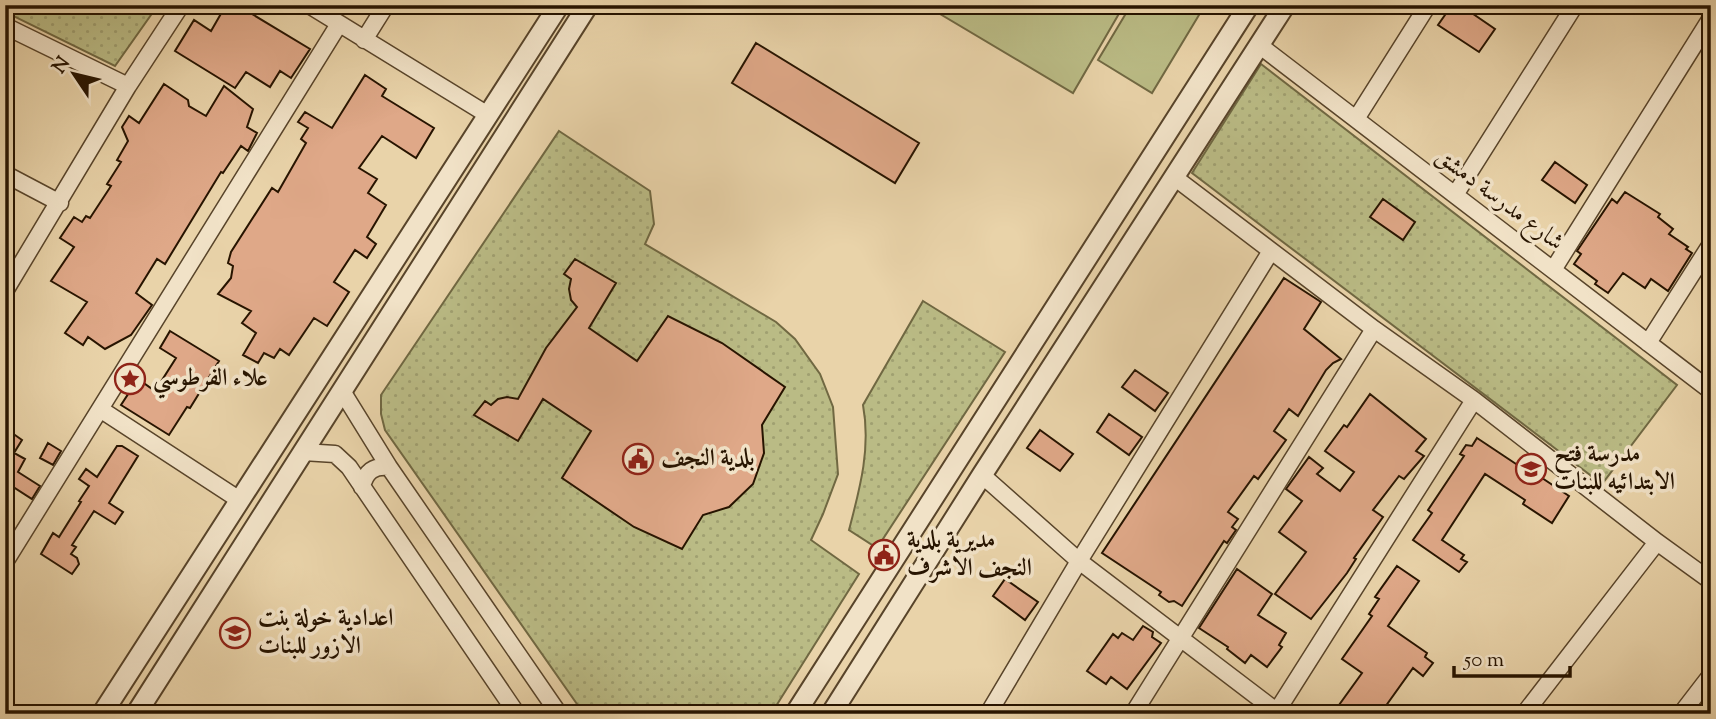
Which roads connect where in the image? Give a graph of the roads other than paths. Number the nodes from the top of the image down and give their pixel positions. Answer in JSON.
{"nodes":[{"id":1,"x":181,"y":5,"type":"edge"},
{"id":2,"x":309,"y":5,"type":"edge"},
{"id":3,"x":386,"y":5,"type":"edge"},
{"id":4,"x":559,"y":5,"type":"edge"},
{"id":5,"x":588,"y":5,"type":"edge"},
{"id":6,"x":1248,"y":5,"type":"edge"},
{"id":7,"x":1285,"y":5,"type":"edge"},
{"id":8,"x":1428,"y":5,"type":"edge"},
{"id":9,"x":1575,"y":5,"type":"edge"},
{"id":10,"x":1711,"y":18,"type":"edge"},
{"id":11,"x":339,"y":24,"type":"junction"},
{"id":12,"x":5,"y":26,"type":"edge"},
{"id":13,"x":364,"y":40,"type":"junction"},
{"id":14,"x":1259,"y":45,"type":"junction"},
{"id":15,"x":128,"y":86,"type":"junction"},
{"id":16,"x":488,"y":116,"type":"junction"},
{"id":17,"x":1356,"y":119,"type":"junction"},
{"id":18,"x":5,"y":174,"type":"edge"},
{"id":19,"x":1174,"y":177,"type":"junction"},
{"id":20,"x":1455,"y":195,"type":"junction"},
{"id":21,"x":60,"y":203,"type":"junction"},
{"id":22,"x":1711,"y":244,"type":"edge"},
{"id":23,"x":1271,"y":251,"type":"junction"},
{"id":24,"x":1553,"y":270,"type":"junction"},
{"id":25,"x":5,"y":291,"type":"edge"},
{"id":26,"x":1374,"y":329,"type":"junction"},
{"id":27,"x":1648,"y":343,"type":"junction"},
{"id":28,"x":1032,"y":344,"type":"junction"},
{"id":29,"x":1054,"y":363,"type":"junction"},
{"id":30,"x":1006,"y":383,"type":"junction"},
{"id":31,"x":342,"y":391,"type":"junction"},
{"id":32,"x":1711,"y":391,"type":"edge"},
{"id":33,"x":1474,"y":400,"type":"junction"},
{"id":34,"x":1029,"y":402,"type":"junction"},
{"id":35,"x":100,"y":409,"type":"junction"},
{"id":36,"x":303,"y":452,"type":"junction"},
{"id":37,"x":389,"y":467,"type":"junction"},
{"id":38,"x":982,"y":475,"type":"junction"},
{"id":39,"x":362,"y":487,"type":"junction"},
{"id":40,"x":238,"y":499,"type":"junction"},
{"id":41,"x":1657,"y":542,"type":"junction"},
{"id":42,"x":1079,"y":561,"type":"junction"},
{"id":43,"x":5,"y":562,"type":"edge"},
{"id":44,"x":1711,"y":581,"type":"edge"},
{"id":45,"x":1180,"y":638,"type":"junction"},
{"id":46,"x":1711,"y":675,"type":"edge"},
{"id":47,"x":114,"y":694,"type":"junction"},
{"id":48,"x":137,"y":711,"type":"edge"},
{"id":49,"x":1278,"y":713,"type":"edge"},
{"id":50,"x":102,"y":714,"type":"edge"},
{"id":51,"x":517,"y":714,"type":"edge"},
{"id":52,"x":559,"y":714,"type":"edge"},
{"id":53,"x":795,"y":714,"type":"edge"},
{"id":54,"x":831,"y":714,"type":"edge"},
{"id":55,"x":988,"y":714,"type":"edge"},
{"id":56,"x":1133,"y":714,"type":"edge"},
{"id":57,"x":1524,"y":714,"type":"edge"},
{"id":58,"x":1681,"y":714,"type":"edge"}],
"edges":[{"from":1,"to":15,"type":"street"},
{"from":2,"to":11,"type":"street"},
{"from":3,"to":13,"type":"street"},
{"from":4,"to":16,"type":"street"},
{"from":5,"to":31,"type":"street"},
{"from":6,"to":28,"type":"street"},
{"from":7,"to":14,"type":"street"},
{"from":8,"to":17,"type":"street"},
{"from":9,"to":20,"type":"street"},
{"from":10,"to":24,"type":"street"},
{"from":11,"to":13,"type":"street"},
{"from":11,"to":35,"type":"street"},
{"from":12,"to":15,"type":"street"},
{"from":13,"to":16,"type":"street"},
{"from":14,"to":17,"type":"street","name":"شارع مدرسة دمشق"},
{"from":14,"to":19,"type":"street"},
{"from":15,"to":21,"type":"street"},
{"from":16,"to":40,"type":"street"},
{"from":17,"to":20,"type":"street","name":"شارع مدرسة دمشق"},
{"from":18,"to":21,"type":"street"},
{"from":19,"to":23,"type":"street"},
{"from":19,"to":29,"type":"street"},
{"from":20,"to":24,"type":"street","name":"شارع مدرسة دمشق"},
{"from":21,"to":25,"type":"street"},
{"from":22,"to":27,"type":"street"},
{"from":23,"to":26,"type":"street"},
{"from":23,"to":42,"type":"street"},
{"from":24,"to":27,"type":"street","name":"شارع مدرسة دمشق"},
{"from":26,"to":33,"type":"street"},
{"from":26,"to":45,"type":"street"},
{"from":27,"to":32,"type":"street","name":"شارع مدرسة دمشق"},
{"from":28,"to":29,"type":"street"},
{"from":28,"to":30,"type":"street"},
{"from":29,"to":34,"type":"street"},
{"from":30,"to":34,"type":"street"},
{"from":30,"to":53,"type":"street"},
{"from":31,"to":36,"type":"street"},
{"from":31,"to":37,"type":"street"},
{"from":33,"to":41,"type":"street"},
{"from":33,"to":49,"type":"street"},
{"from":34,"to":38,"type":"street"},
{"from":35,"to":40,"type":"street"},
{"from":35,"to":43,"type":"street"},
{"from":36,"to":39,"type":"street"},
{"from":36,"to":48,"type":"street"},
{"from":37,"to":39,"type":"street"},
{"from":37,"to":52,"type":"street"},
{"from":38,"to":42,"type":"street"},
{"from":38,"to":54,"type":"street"},
{"from":39,"to":51,"type":"street"},
{"from":40,"to":47,"type":"street"},
{"from":41,"to":44,"type":"street"},
{"from":41,"to":57,"type":"street"},
{"from":42,"to":45,"type":"street"},
{"from":42,"to":55,"type":"street"},
{"from":45,"to":49,"type":"street"},
{"from":45,"to":56,"type":"street"},
{"from":46,"to":58,"type":"street"},
{"from":47,"to":48,"type":"street"},
{"from":47,"to":50,"type":"street"}]}
